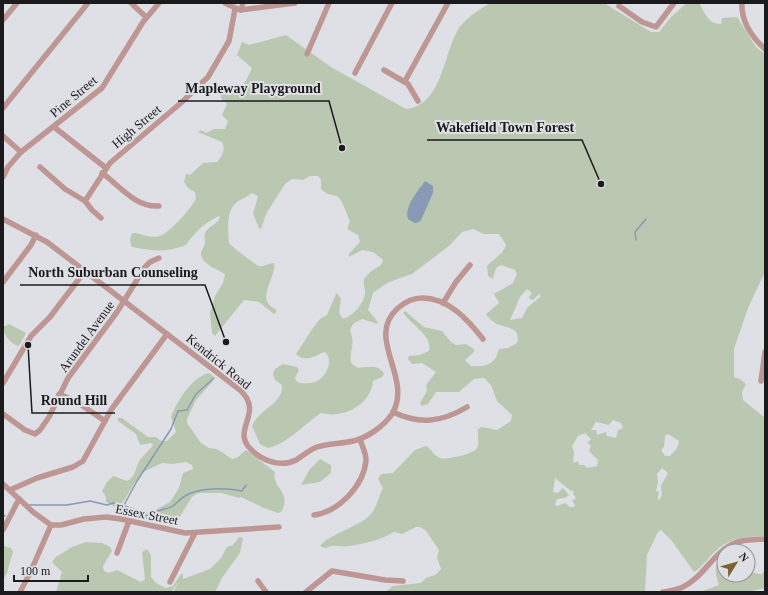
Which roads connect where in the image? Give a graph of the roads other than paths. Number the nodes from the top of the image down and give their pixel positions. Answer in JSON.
{"nodes":[{"id":1,"x":17,"y":3,"type":"edge"},
{"id":2,"x":88,"y":3,"type":"edge"},
{"id":3,"x":131,"y":3,"type":"edge"},
{"id":4,"x":159,"y":3,"type":"edge"},
{"id":5,"x":225,"y":3,"type":"edge"},
{"id":6,"x":243,"y":3,"type":"edge"},
{"id":7,"x":295,"y":3,"type":"edge"},
{"id":8,"x":329,"y":3,"type":"edge"},
{"id":9,"x":392,"y":3,"type":"edge"},
{"id":10,"x":448,"y":3,"type":"edge"},
{"id":11,"x":674,"y":3,"type":"edge"},
{"id":12,"x":742,"y":3,"type":"edge"},
{"id":13,"x":619,"y":6,"type":"dead end"},
{"id":14,"x":235,"y":9,"type":"junction"},
{"id":15,"x":241,"y":10,"type":"junction"},
{"id":16,"x":146,"y":17,"type":"junction"},
{"id":17,"x":3,"y":20,"type":"edge"},
{"id":18,"x":765,"y":49,"type":"edge"},
{"id":19,"x":307,"y":54,"type":"dead end"},
{"id":20,"x":384,"y":70,"type":"dead end"},
{"id":21,"x":355,"y":73,"type":"dead end"},
{"id":22,"x":406,"y":81,"type":"junction"},
{"id":23,"x":418,"y":101,"type":"dead end"},
{"id":24,"x":3,"y":108,"type":"edge"},
{"id":25,"x":54,"y":127,"type":"junction"},
{"id":26,"x":3,"y":136,"type":"edge"},
{"id":27,"x":21,"y":152,"type":"junction"},
{"id":28,"x":40,"y":167,"type":"dead end"},
{"id":29,"x":104,"y":170,"type":"junction"},
{"id":30,"x":3,"y":177,"type":"edge"},
{"id":31,"x":85,"y":201,"type":"junction"},
{"id":32,"x":159,"y":206,"type":"dead end"},
{"id":33,"x":101,"y":218,"type":"dead end"},
{"id":34,"x":3,"y":219,"type":"edge"},
{"id":35,"x":36,"y":235,"type":"junction"},
{"id":36,"x":159,"y":258,"type":"dead end"},
{"id":37,"x":470,"y":265,"type":"dead end"},
{"id":38,"x":85,"y":271,"type":"junction"},
{"id":39,"x":3,"y":282,"type":"edge"},
{"id":40,"x":124,"y":301,"type":"junction"},
{"id":41,"x":443,"y":303,"type":"junction"},
{"id":42,"x":167,"y":334,"type":"junction"},
{"id":43,"x":483,"y":339,"type":"dead end"},
{"id":44,"x":765,"y":352,"type":"edge"},
{"id":45,"x":760,"y":381,"type":"dead end"},
{"id":46,"x":3,"y":384,"type":"edge"},
{"id":47,"x":59,"y":394,"type":"junction"},
{"id":48,"x":467,"y":407,"type":"dead end"},
{"id":49,"x":392,"y":412,"type":"junction"},
{"id":50,"x":3,"y":414,"type":"edge"},
{"id":51,"x":105,"y":421,"type":"junction"},
{"id":52,"x":360,"y":439,"type":"junction"},
{"id":53,"x":3,"y":484,"type":"edge"},
{"id":54,"x":10,"y":490,"type":"junction"},
{"id":55,"x":19,"y":499,"type":"junction"},
{"id":56,"x":314,"y":515,"type":"dead end"},
{"id":57,"x":129,"y":521,"type":"junction"},
{"id":58,"x":51,"y":525,"type":"junction"},
{"id":59,"x":279,"y":527,"type":"dead end"},
{"id":60,"x":3,"y":530,"type":"edge"},
{"id":61,"x":195,"y":533,"type":"junction"},
{"id":62,"x":765,"y":539,"type":"edge"},
{"id":63,"x":117,"y":552,"type":"dead end"},
{"id":64,"x":258,"y":581,"type":"dead end"},
{"id":65,"x":403,"y":581,"type":"dead end"},
{"id":66,"x":170,"y":582,"type":"dead end"},
{"id":67,"x":20,"y":592,"type":"edge"},
{"id":68,"x":266,"y":592,"type":"edge"},
{"id":69,"x":306,"y":592,"type":"edge"},
{"id":70,"x":663,"y":592,"type":"edge"}],
"edges":[{"from":1,"to":17,"type":"street"},
{"from":2,"to":24,"type":"street"},
{"from":3,"to":16,"type":"street"},
{"from":4,"to":16,"type":"street","name":"Pine Street"},
{"from":5,"to":14,"type":"street"},
{"from":6,"to":15,"type":"street"},
{"from":7,"to":15,"type":"street"},
{"from":8,"to":19,"type":"street"},
{"from":9,"to":21,"type":"street"},
{"from":10,"to":22,"type":"street"},
{"from":11,"to":13,"type":"street"},
{"from":12,"to":18,"type":"street"},
{"from":14,"to":15,"type":"street"},
{"from":14,"to":29,"type":"street","name":"High Street"},
{"from":16,"to":25,"type":"street","name":"Pine Street"},
{"from":20,"to":22,"type":"street"},
{"from":22,"to":23,"type":"street"},
{"from":25,"to":27,"type":"street","name":"Pine Street"},
{"from":25,"to":29,"type":"street"},
{"from":26,"to":27,"type":"street"},
{"from":27,"to":30,"type":"street","name":"Pine Street"},
{"from":28,"to":31,"type":"street"},
{"from":29,"to":31,"type":"street","name":"High Street"},
{"from":29,"to":32,"type":"street"},
{"from":31,"to":33,"type":"street"},
{"from":34,"to":35,"type":"street","name":"Kendrick Road"},
{"from":35,"to":38,"type":"street","name":"Kendrick Road"},
{"from":35,"to":39,"type":"street"},
{"from":36,"to":40,"type":"street","name":"Arundel Avenue"},
{"from":37,"to":41,"type":"street"},
{"from":38,"to":40,"type":"street","name":"Kendrick Road"},
{"from":38,"to":46,"type":"street"},
{"from":40,"to":42,"type":"street","name":"Kendrick Road"},
{"from":40,"to":47,"type":"street","name":"Arundel Avenue"},
{"from":41,"to":43,"type":"street","name":"Kendrick Road"},
{"from":41,"to":49,"type":"street","name":"Kendrick Road"},
{"from":42,"to":51,"type":"street"},
{"from":42,"to":52,"type":"street","name":"Kendrick Road"},
{"from":44,"to":45,"type":"street"},
{"from":47,"to":50,"type":"street","name":"Arundel Avenue"},
{"from":47,"to":51,"type":"street"},
{"from":48,"to":49,"type":"street"},
{"from":49,"to":52,"type":"street","name":"Kendrick Road"},
{"from":51,"to":54,"type":"street"},
{"from":52,"to":56,"type":"street"},
{"from":53,"to":54,"type":"street"},
{"from":54,"to":55,"type":"street"},
{"from":55,"to":58,"type":"street"},
{"from":55,"to":60,"type":"street"},
{"from":57,"to":58,"type":"street","name":"Essex Street"},
{"from":57,"to":61,"type":"street","name":"Essex Street"},
{"from":57,"to":63,"type":"street"},
{"from":58,"to":67,"type":"street"},
{"from":59,"to":61,"type":"street","name":"Essex Street"},
{"from":61,"to":66,"type":"street"},
{"from":62,"to":70,"type":"street"},
{"from":64,"to":68,"type":"street"},
{"from":65,"to":69,"type":"street"}]}
